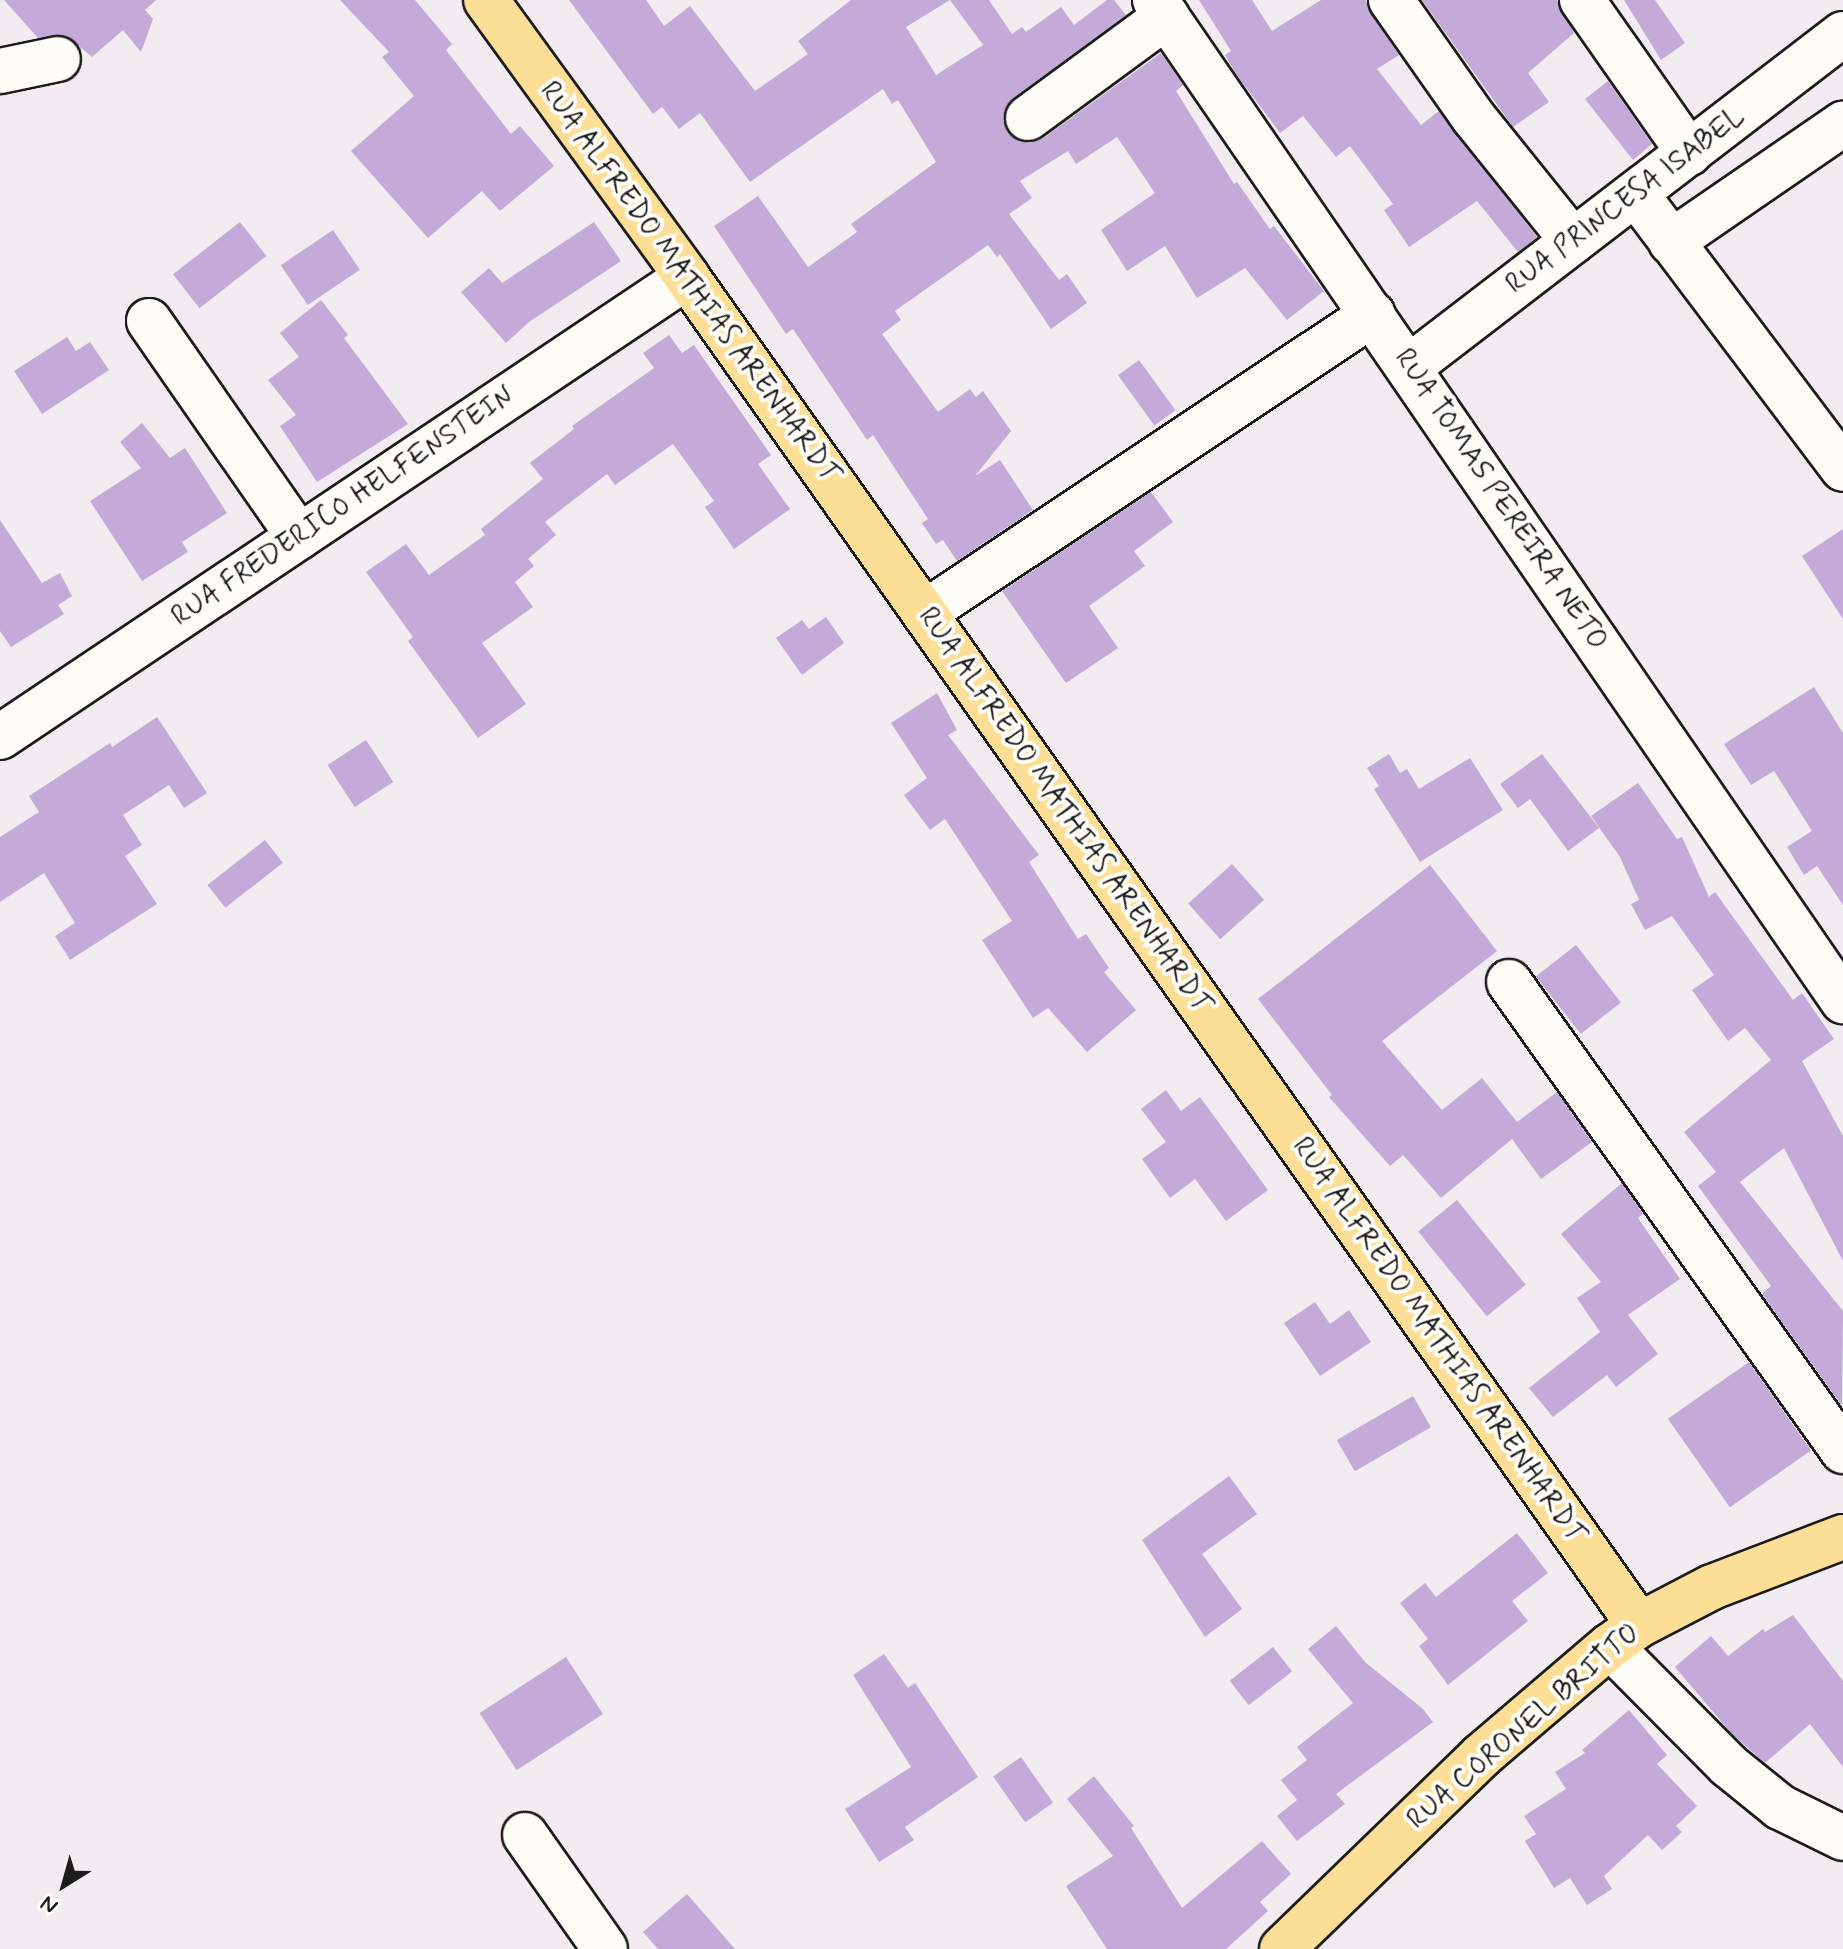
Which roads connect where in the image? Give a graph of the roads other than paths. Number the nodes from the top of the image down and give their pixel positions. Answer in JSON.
{"nodes":[{"id":1,"x":486,"y":0,"type":"edge"},
{"id":2,"x":1391,"y":0,"type":"edge"},
{"id":3,"x":1582,"y":0,"type":"edge"},
{"id":4,"x":1161,"y":8,"type":"edge"},
{"id":5,"x":1843,"y":34,"type":"edge"},
{"id":6,"x":58,"y":59,"type":"dead end"},
{"id":7,"x":0,"y":71,"type":"edge"},
{"id":8,"x":1028,"y":118,"type":"dead end"},
{"id":9,"x":1843,"y":124,"type":"edge"},
{"id":10,"x":1689,"y":153,"type":"junction"},
{"id":11,"x":1636,"y":194,"type":"junction"},
{"id":12,"x":1573,"y":241,"type":"junction"},
{"id":13,"x":1671,"y":242,"type":"junction"},
{"id":14,"x":687,"y":277,"type":"junction"},
{"id":15,"x":1373,"y":314,"type":"junction"},
{"id":16,"x":149,"y":321,"type":"dead end"},
{"id":17,"x":1409,"y":367,"type":"junction"},
{"id":18,"x":1843,"y":469,"type":"edge"},
{"id":19,"x":299,"y":537,"type":"junction"},
{"id":20,"x":924,"y":613,"type":"junction"},
{"id":21,"x":0,"y":737,"type":"edge"},
{"id":22,"x":1509,"y":982,"type":"dead end"},
{"id":23,"x":1843,"y":1001,"type":"edge"},
{"id":24,"x":1843,"y":1451,"type":"edge"},
{"id":25,"x":1843,"y":1537,"type":"edge"},
{"id":26,"x":1624,"y":1636,"type":"junction"},
{"id":27,"x":525,"y":1835,"type":"dead end"},
{"id":28,"x":1843,"y":1838,"type":"edge"},
{"id":29,"x":605,"y":1949,"type":"edge"},
{"id":30,"x":1282,"y":1949,"type":"edge"}],
"edges":[{"from":1,"to":14,"type":"main road","name":"RUA ALFREDO MATHIAS ARENHARDT"},
{"from":2,"to":12,"type":"street"},
{"from":3,"to":10,"type":"street"},
{"from":4,"to":8,"type":"street"},
{"from":4,"to":15,"type":"street","name":"RUA TOMAS PEREIRA NETO"},
{"from":5,"to":10,"type":"street","name":"RUA PRINCESA ISABEL"},
{"from":6,"to":7,"type":"street"},
{"from":9,"to":13,"type":"street"},
{"from":10,"to":11,"type":"street","name":"RUA PRINCESA ISABEL"},
{"from":11,"to":12,"type":"street","name":"RUA PRINCESA ISABEL"},
{"from":11,"to":13,"type":"street"},
{"from":12,"to":17,"type":"street","name":"RUA PRINCESA ISABEL"},
{"from":13,"to":18,"type":"street"},
{"from":14,"to":19,"type":"street","name":"RUA FREDERICO HELFENSTEIN"},
{"from":14,"to":20,"type":"main road","name":"RUA ALFREDO MATHIAS ARENHARDT"},
{"from":15,"to":17,"type":"street","name":"RUA TOMAS PEREIRA NETO"},
{"from":15,"to":20,"type":"street"},
{"from":16,"to":19,"type":"street"},
{"from":17,"to":23,"type":"street","name":"RUA TOMAS PEREIRA NETO"},
{"from":19,"to":21,"type":"street","name":"RUA FREDERICO HELFENSTEIN"},
{"from":20,"to":26,"type":"main road","name":"RUA ALFREDO MATHIAS ARENHARDT"},
{"from":22,"to":24,"type":"street"},
{"from":25,"to":26,"type":"main road","name":"RUA CORONEL BRITTO"},
{"from":26,"to":28,"type":"street","name":"RUA ALFREDO MATHIAS ARENHARDT"},
{"from":26,"to":30,"type":"main road","name":"RUA CORONEL BRITTO"},
{"from":27,"to":29,"type":"street"}]}
